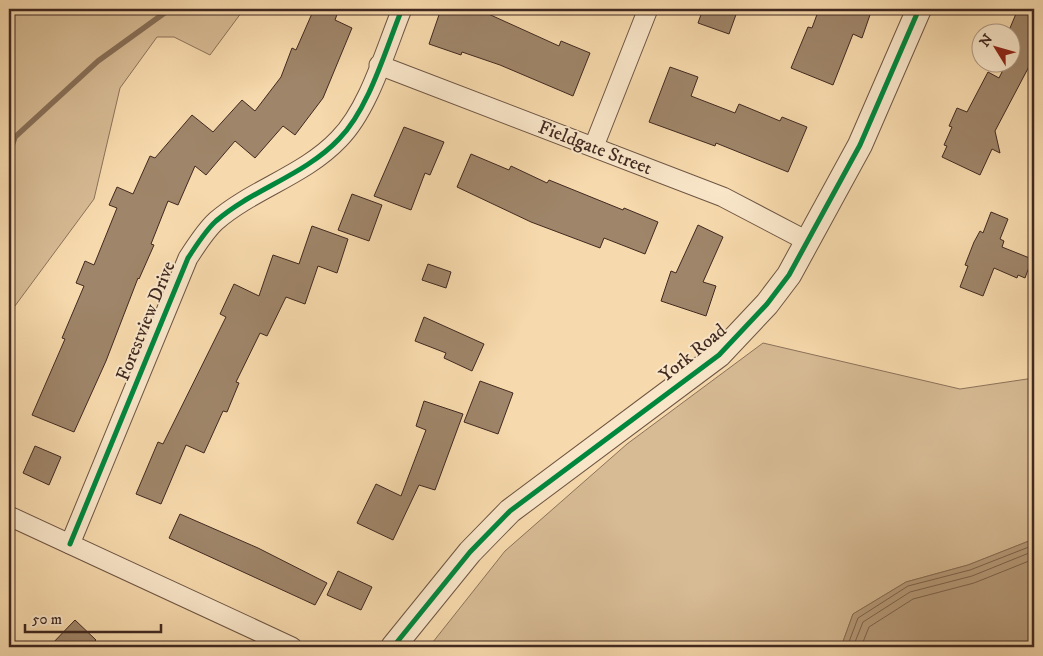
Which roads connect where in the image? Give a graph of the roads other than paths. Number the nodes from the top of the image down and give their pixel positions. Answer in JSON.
{"nodes":[{"id":1,"x":402,"y":9,"type":"edge"},
{"id":2,"x":648,"y":9,"type":"edge"},
{"id":3,"x":919,"y":9,"type":"edge"},
{"id":4,"x":379,"y":65,"type":"junction"},
{"id":5,"x":594,"y":146,"type":"junction"},
{"id":6,"x":807,"y":242,"type":"junction"},
{"id":7,"x":9,"y":516,"type":"edge"},
{"id":8,"x":70,"y":544,"type":"junction"},
{"id":9,"x":292,"y":647,"type":"edge"},
{"id":10,"x":393,"y":647,"type":"edge"}],
"edges":[{"from":1,"to":4,"type":"street","name":"Forestview Drive"},
{"from":2,"to":5,"type":"street"},
{"from":3,"to":6,"type":"street","name":"York Road"},
{"from":4,"to":5,"type":"street","name":"Fieldgate Street"},
{"from":4,"to":8,"type":"street","name":"Forestview Drive"},
{"from":5,"to":6,"type":"street","name":"Fieldgate Street"},
{"from":6,"to":10,"type":"street","name":"York Road"},
{"from":7,"to":8,"type":"street"},
{"from":8,"to":9,"type":"street"}]}
